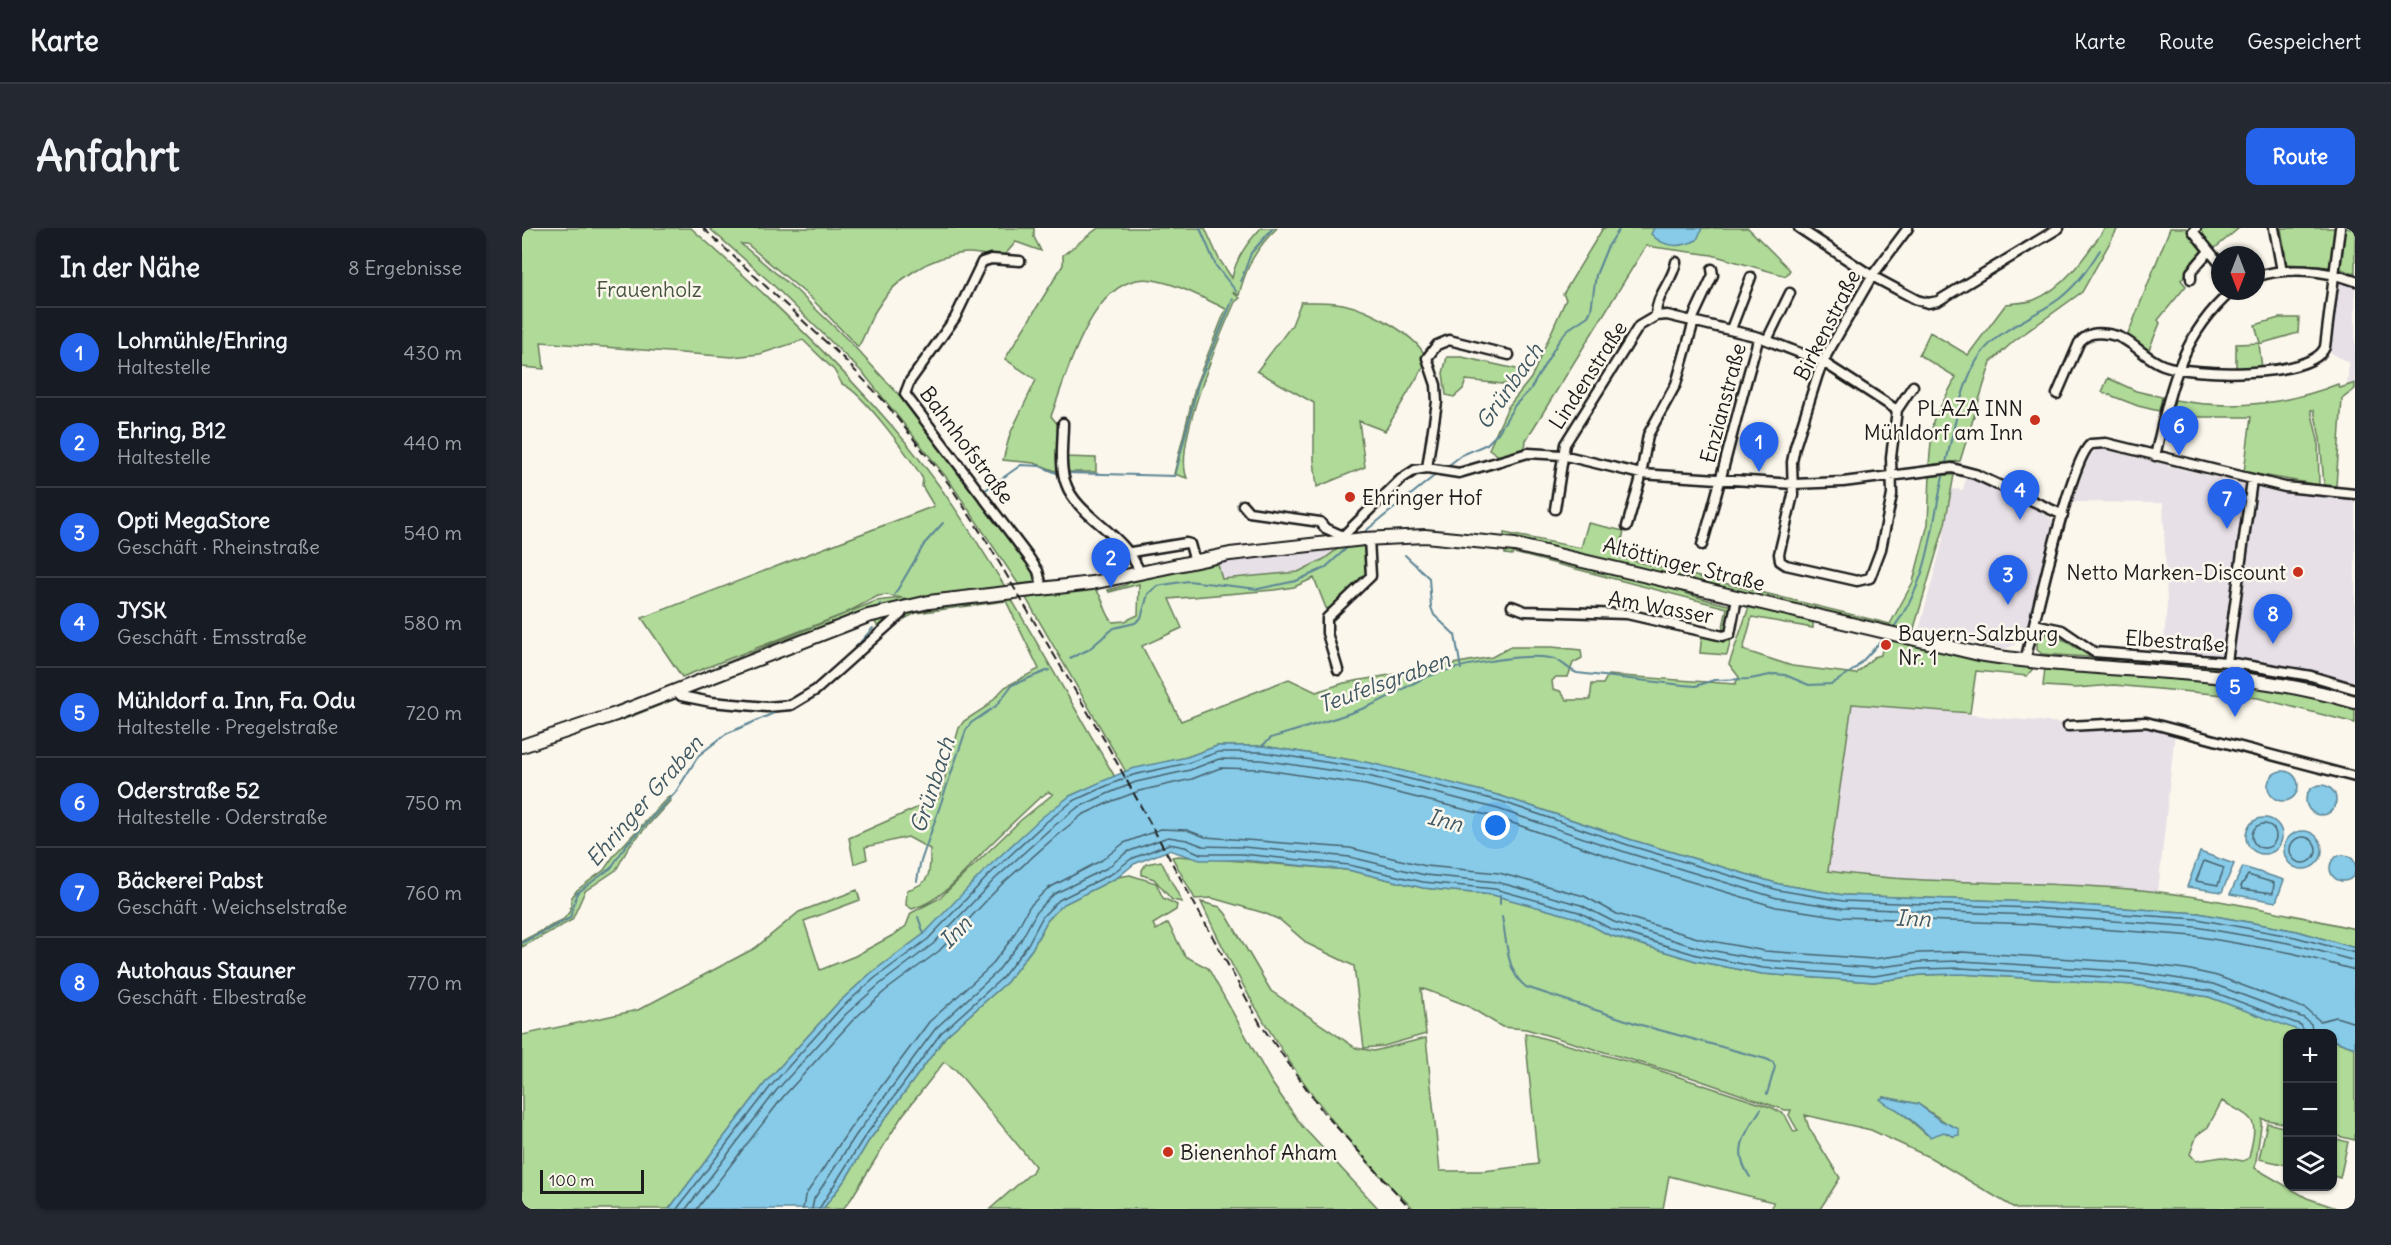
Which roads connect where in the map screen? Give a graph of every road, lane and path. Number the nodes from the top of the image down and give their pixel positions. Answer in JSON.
{"nodes":[{"id":1,"x":1799,"y":228,"type":"edge"},
{"id":2,"x":1908,"y":228,"type":"edge"},
{"id":3,"x":2059,"y":228,"type":"edge"},
{"id":4,"x":2274,"y":228,"type":"edge"},
{"id":5,"x":2340,"y":228,"type":"edge"},
{"id":6,"x":2193,"y":229,"type":"edge"},
{"id":7,"x":2209,"y":251,"type":"junction"},
{"id":8,"x":2211,"y":253,"type":"edge"},
{"id":9,"x":1020,"y":261,"type":"dead end"},
{"id":10,"x":1676,"y":262,"type":"dead end"},
{"id":11,"x":1712,"y":269,"type":"dead end"},
{"id":12,"x":2282,"y":271,"type":"junction"},
{"id":13,"x":2265,"y":275,"type":"edge"},
{"id":14,"x":2335,"y":275,"type":"junction"},
{"id":15,"x":1872,"y":276,"type":"junction"},
{"id":16,"x":1751,"y":277,"type":"dead end"},
{"id":17,"x":2191,"y":279,"type":"dead end"},
{"id":18,"x":2355,"y":281,"type":"edge"},
{"id":19,"x":1790,"y":293,"type":"dead end"},
{"id":20,"x":2223,"y":300,"type":"edge"},
{"id":21,"x":1656,"y":316,"type":"junction"},
{"id":22,"x":1693,"y":321,"type":"junction"},
{"id":23,"x":1731,"y":329,"type":"junction"},
{"id":24,"x":1763,"y":338,"type":"junction"},
{"id":25,"x":1509,"y":355,"type":"dead end"},
{"id":26,"x":1823,"y":363,"type":"junction"},
{"id":27,"x":2177,"y":369,"type":"junction"},
{"id":28,"x":1913,"y":386,"type":"dead end"},
{"id":29,"x":2057,"y":394,"type":"dead end"},
{"id":30,"x":1897,"y":410,"type":"junction"},
{"id":31,"x":1063,"y":423,"type":"dead end"},
{"id":32,"x":1562,"y":455,"type":"junction"},
{"id":33,"x":2155,"y":456,"type":"junction"},
{"id":34,"x":1431,"y":469,"type":"junction"},
{"id":35,"x":1641,"y":474,"type":"junction"},
{"id":36,"x":1893,"y":476,"type":"junction"},
{"id":37,"x":1722,"y":479,"type":"junction"},
{"id":38,"x":2252,"y":480,"type":"junction"},
{"id":39,"x":1794,"y":484,"type":"junction"},
{"id":40,"x":2355,"y":494,"type":"edge"},
{"id":41,"x":1243,"y":505,"type":"dead end"},
{"id":42,"x":1555,"y":510,"type":"dead end"},
{"id":43,"x":2063,"y":514,"type":"junction"},
{"id":44,"x":1627,"y":526,"type":"dead end"},
{"id":45,"x":1344,"y":539,"type":"junction"},
{"id":46,"x":1367,"y":539,"type":"junction"},
{"id":47,"x":1702,"y":545,"type":"dead end"},
{"id":48,"x":1131,"y":552,"type":"junction"},
{"id":49,"x":1193,"y":555,"type":"dead end"},
{"id":50,"x":1140,"y":573,"type":"junction"},
{"id":51,"x":1043,"y":590,"type":"junction"},
{"id":52,"x":1737,"y":598,"type":"junction"},
{"id":53,"x":905,"y":606,"type":"junction"},
{"id":54,"x":1512,"y":606,"type":"dead end"},
{"id":55,"x":2034,"y":624,"type":"junction"},
{"id":56,"x":2025,"y":661,"type":"junction"},
{"id":57,"x":2226,"y":662,"type":"junction"},
{"id":58,"x":1338,"y":670,"type":"dead end"},
{"id":59,"x":2355,"y":689,"type":"edge"},
{"id":60,"x":676,"y":691,"type":"junction"},
{"id":61,"x":2355,"y":702,"type":"edge"},
{"id":62,"x":2068,"y":726,"type":"dead end"},
{"id":63,"x":522,"y":746,"type":"edge"},
{"id":64,"x":2355,"y":777,"type":"edge"}],
"edges":[{"from":1,"to":15,"type":"street"},
{"from":2,"to":15,"type":"street","name":"Birkenstraße"},
{"from":3,"to":15,"type":"street"},
{"from":4,"to":12,"type":"street"},
{"from":5,"to":14,"type":"street"},
{"from":6,"to":7,"type":"street"},
{"from":7,"to":8,"type":"street"},
{"from":7,"to":17,"type":"street"},
{"from":9,"to":51,"type":"street","name":"Bahnhofstraße"},
{"from":10,"to":21,"type":"street"},
{"from":11,"to":22,"type":"street"},
{"from":12,"to":13,"type":"street"},
{"from":12,"to":14,"type":"street"},
{"from":14,"to":18,"type":"street"},
{"from":14,"to":27,"type":"street"},
{"from":15,"to":26,"type":"street","name":"Birkenstraße"},
{"from":16,"to":23,"type":"street"},
{"from":19,"to":24,"type":"street","name":"Enzianstraße"},
{"from":20,"to":27,"type":"street"},
{"from":21,"to":22,"type":"street","name":"Lindenstraße"},
{"from":21,"to":32,"type":"street","name":"Lindenstraße"},
{"from":22,"to":23,"type":"street","name":"Lindenstraße"},
{"from":22,"to":35,"type":"street"},
{"from":23,"to":24,"type":"street","name":"Lindenstraße"},
{"from":24,"to":26,"type":"street","name":"Lindenstraße"},
{"from":24,"to":37,"type":"street","name":"Enzianstraße"},
{"from":25,"to":34,"type":"street"},
{"from":26,"to":30,"type":"street","name":"Lindenstraße"},
{"from":26,"to":39,"type":"street","name":"Birkenstraße"},
{"from":27,"to":29,"type":"street"},
{"from":27,"to":33,"type":"street"},
{"from":28,"to":30,"type":"street"},
{"from":30,"to":36,"type":"street"},
{"from":31,"to":48,"type":"street"},
{"from":32,"to":34,"type":"street"},
{"from":32,"to":35,"type":"street"},
{"from":32,"to":42,"type":"street","name":"Lindenstraße"},
{"from":33,"to":38,"type":"street"},
{"from":33,"to":43,"type":"street"},
{"from":34,"to":45,"type":"street"},
{"from":35,"to":37,"type":"street"},
{"from":35,"to":44,"type":"street"},
{"from":36,"to":39,"type":"street"},
{"from":36,"to":39,"type":"street","name":"Birkenstraße"},
{"from":36,"to":43,"type":"street"},
{"from":37,"to":39,"type":"street"},
{"from":37,"to":47,"type":"street","name":"Enzianstraße"},
{"from":38,"to":40,"type":"street"},
{"from":38,"to":57,"type":"street"},
{"from":41,"to":45,"type":"street"},
{"from":43,"to":55,"type":"street"},
{"from":45,"to":46,"type":"main road","name":"Altöttinger Straße"},
{"from":45,"to":50,"type":"main road","name":"Altöttinger Straße"},
{"from":46,"to":52,"type":"main road","name":"Altöttinger Straße"},
{"from":46,"to":58,"type":"street"},
{"from":48,"to":49,"type":"street"},
{"from":48,"to":50,"type":"street"},
{"from":50,"to":51,"type":"main road","name":"Altöttinger Straße"},
{"from":51,"to":53,"type":"main road","name":"Altöttinger Straße"},
{"from":52,"to":54,"type":"street","name":"Am Wasser"},
{"from":52,"to":56,"type":"main road","name":"Altöttinger Straße"},
{"from":53,"to":60,"type":"main road","name":"Altöttinger Straße"},
{"from":53,"to":60,"type":"street"},
{"from":55,"to":56,"type":"street"},
{"from":55,"to":57,"type":"street","name":"Elbestraße"},
{"from":56,"to":61,"type":"main road","name":"Altöttinger Straße"},
{"from":57,"to":59,"type":"street","name":"Elbestraße"},
{"from":60,"to":63,"type":"main road","name":"Altöttinger Straße"},
{"from":62,"to":64,"type":"street"}]}
